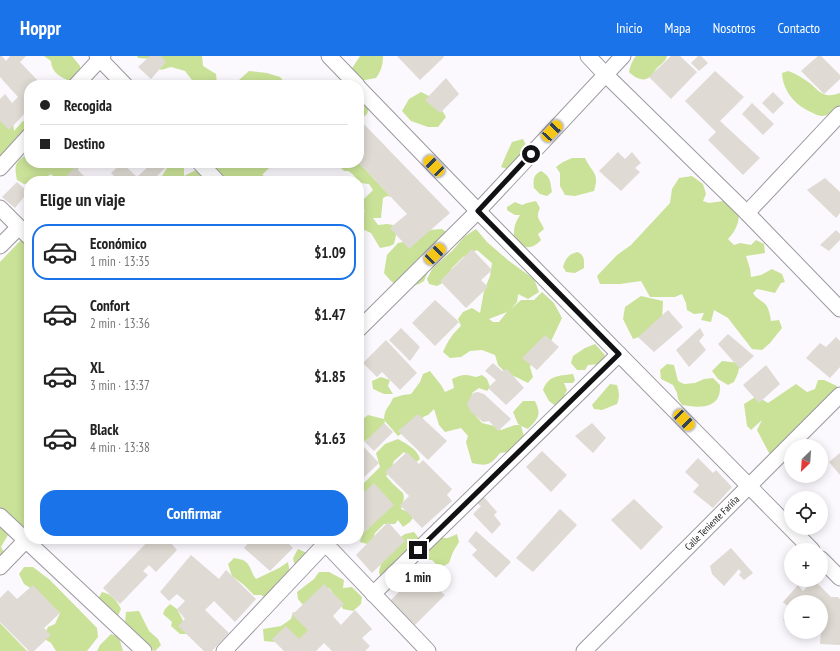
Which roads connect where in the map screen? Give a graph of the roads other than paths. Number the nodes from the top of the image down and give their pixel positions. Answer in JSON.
{"nodes":[{"id":1,"x":329,"y":56,"type":"edge"},
{"id":2,"x":588,"y":56,"type":"edge"},
{"id":3,"x":623,"y":56,"type":"edge"},
{"id":4,"x":100,"y":57,"type":"edge"},
{"id":5,"x":605,"y":74,"type":"junction"},
{"id":6,"x":80,"y":80,"type":"edge"},
{"id":7,"x":120,"y":80,"type":"edge"},
{"id":8,"x":351,"y":80,"type":"edge"},
{"id":9,"x":364,"y":93,"type":"edge"},
{"id":10,"x":840,"y":114,"type":"edge"},
{"id":11,"x":24,"y":142,"type":"edge"},
{"id":12,"x":0,"y":168,"type":"edge"},
{"id":13,"x":205,"y":168,"type":"edge"},
{"id":14,"x":212,"y":176,"type":"edge"},
{"id":15,"x":0,"y":208,"type":"edge"},
{"id":16,"x":478,"y":211,"type":"junction"},
{"id":17,"x":747,"y":213,"type":"junction"},
{"id":18,"x":24,"y":232,"type":"edge"},
{"id":19,"x":0,"y":246,"type":"edge"},
{"id":20,"x":840,"y":309,"type":"edge"},
{"id":21,"x":364,"y":323,"type":"edge"},
{"id":22,"x":619,"y":354,"type":"junction"},
{"id":23,"x":840,"y":395,"type":"edge"},
{"id":24,"x":749,"y":486,"type":"junction"},
{"id":25,"x":0,"y":516,"type":"edge"},
{"id":26,"x":24,"y":536,"type":"edge"},
{"id":27,"x":24,"y":543,"type":"edge"},
{"id":28,"x":805,"y":543,"type":"edge"},
{"id":29,"x":33,"y":544,"type":"edge"},
{"id":30,"x":320,"y":544,"type":"edge"},
{"id":31,"x":326,"y":544,"type":"edge"},
{"id":32,"x":828,"y":566,"type":"edge"},
{"id":33,"x":0,"y":567,"type":"edge"},
{"id":34,"x":840,"y":578,"type":"edge"},
{"id":35,"x":373,"y":594,"type":"junction"},
{"id":36,"x":144,"y":651,"type":"edge"},
{"id":37,"x":224,"y":651,"type":"edge"},
{"id":38,"x":428,"y":651,"type":"edge"},
{"id":39,"x":584,"y":651,"type":"edge"}],
"edges":[{"from":1,"to":8,"type":"street"},
{"from":2,"to":5,"type":"street"},
{"from":3,"to":5,"type":"street"},
{"from":4,"to":6,"type":"street"},
{"from":4,"to":7,"type":"street"},
{"from":5,"to":16,"type":"street"},
{"from":5,"to":17,"type":"street"},
{"from":9,"to":16,"type":"street"},
{"from":10,"to":17,"type":"street"},
{"from":11,"to":12,"type":"street"},
{"from":13,"to":14,"type":"street"},
{"from":15,"to":18,"type":"street"},
{"from":16,"to":21,"type":"street"},
{"from":16,"to":22,"type":"street"},
{"from":17,"to":20,"type":"street"},
{"from":18,"to":19,"type":"street"},
{"from":22,"to":24,"type":"street"},
{"from":22,"to":35,"type":"street"},
{"from":23,"to":24,"type":"street","name":"Calle Teniente Fariña"},
{"from":24,"to":28,"type":"street"},
{"from":24,"to":39,"type":"street","name":"Calle Teniente Fariña"},
{"from":25,"to":26,"type":"street"},
{"from":27,"to":33,"type":"street"},
{"from":29,"to":36,"type":"street"},
{"from":30,"to":37,"type":"street"},
{"from":31,"to":35,"type":"street"},
{"from":32,"to":34,"type":"street"},
{"from":35,"to":38,"type":"street"}]}
